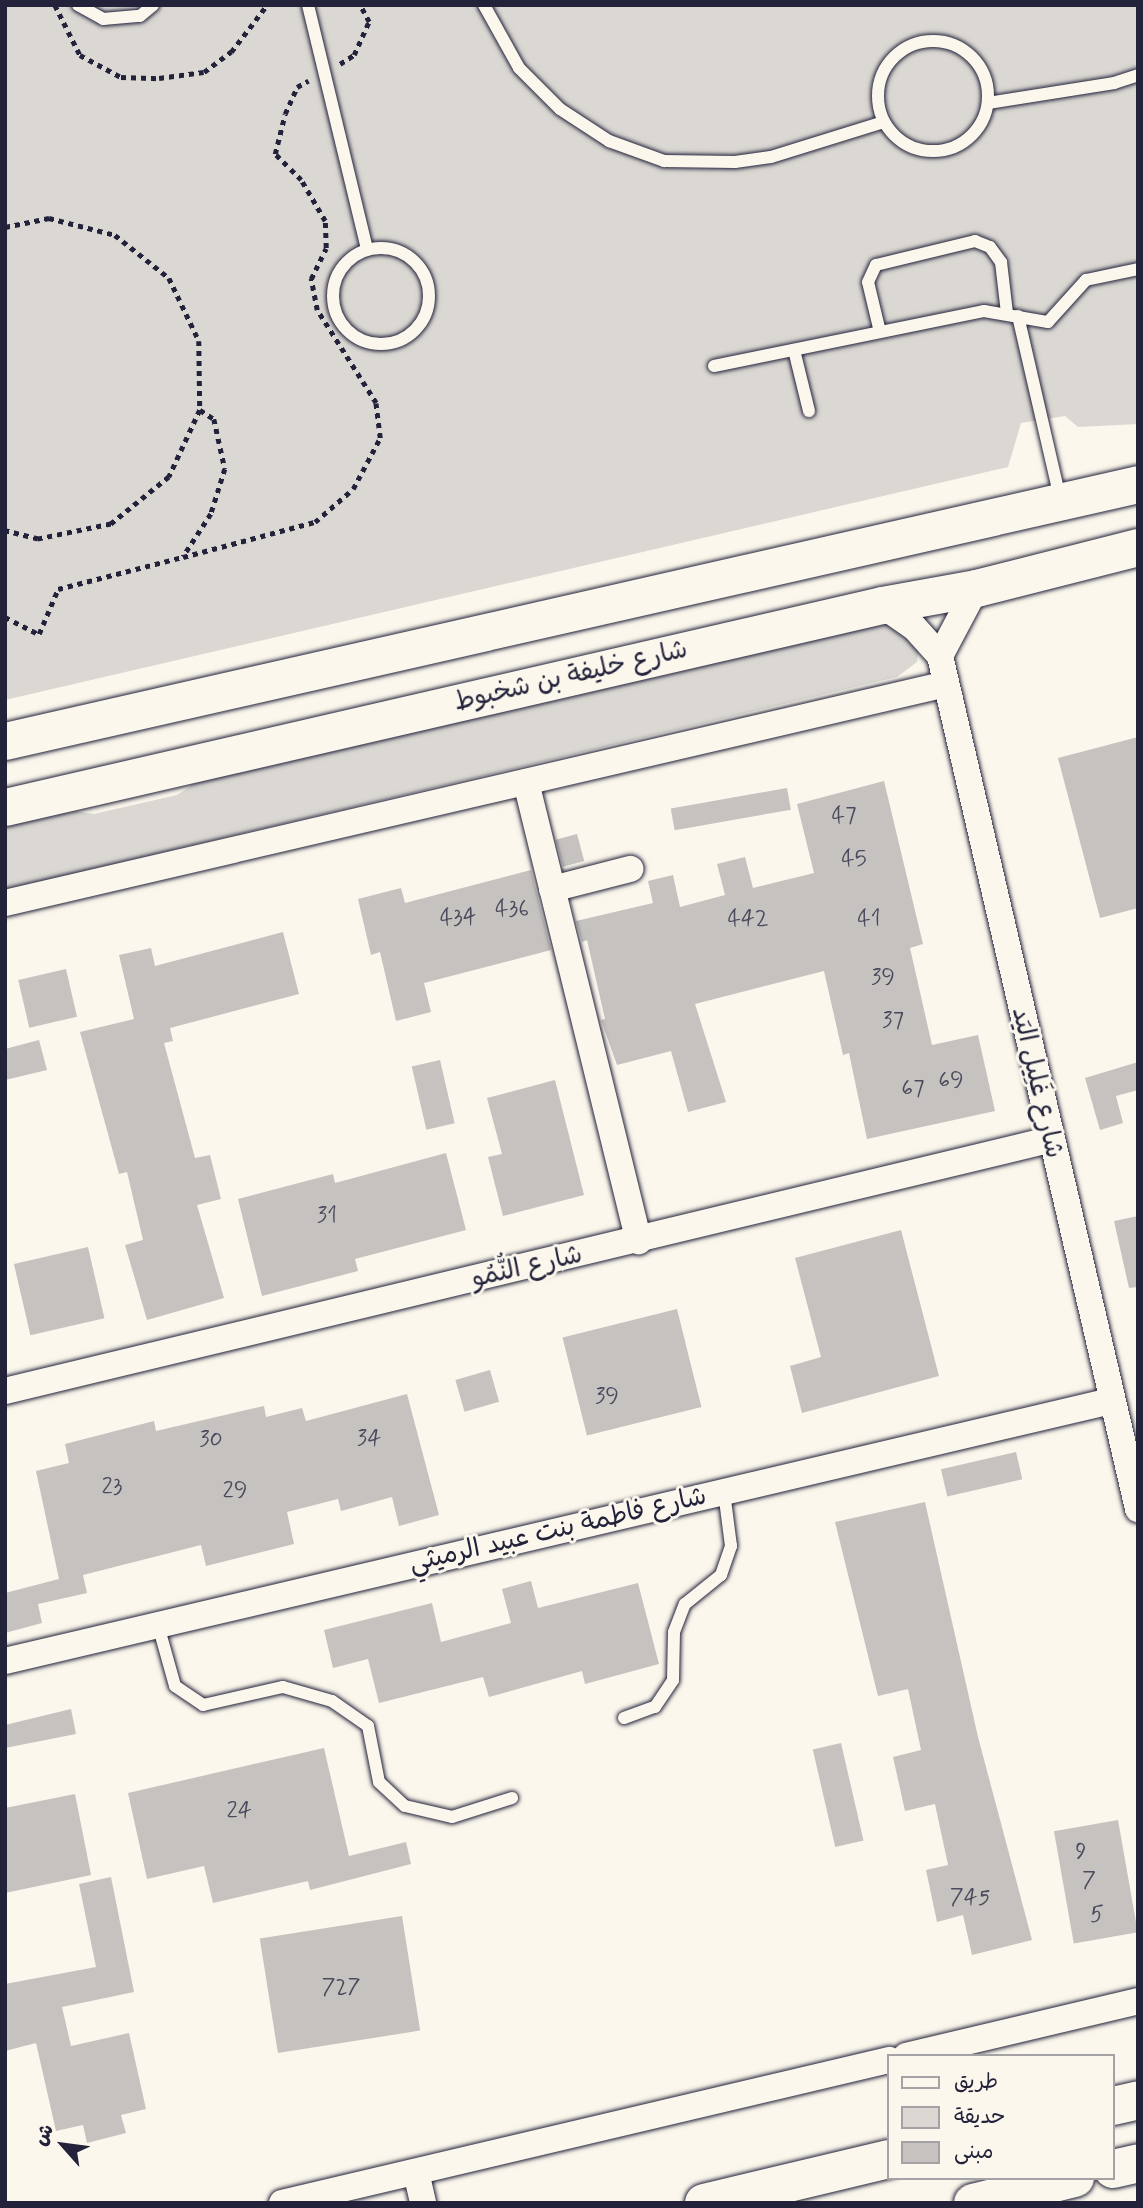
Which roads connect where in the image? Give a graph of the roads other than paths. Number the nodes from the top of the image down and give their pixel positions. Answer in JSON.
{"nodes":[{"id":1,"x":78,"y":5,"type":"edge"},
{"id":2,"x":153,"y":5,"type":"edge"},
{"id":3,"x":308,"y":5,"type":"edge"},
{"id":4,"x":484,"y":5,"type":"edge"},
{"id":5,"x":1138,"y":75,"type":"edge"},
{"id":6,"x":988,"y":103,"type":"junction"},
{"id":7,"x":884,"y":122,"type":"junction"},
{"id":8,"x":367,"y":249,"type":"junction"},
{"id":9,"x":1138,"y":269,"type":"edge"},
{"id":10,"x":1012,"y":315,"type":"junction"},
{"id":11,"x":880,"y":332,"type":"junction"},
{"id":12,"x":794,"y":350,"type":"junction"},
{"id":13,"x":715,"y":366,"type":"dead end"},
{"id":14,"x":808,"y":411,"type":"dead end"},
{"id":15,"x":1138,"y":484,"type":"edge"},
{"id":16,"x":1061,"y":502,"type":"junction"},
{"id":17,"x":1138,"y":547,"type":"edge"},
{"id":18,"x":976,"y":588,"type":"junction"},
{"id":19,"x":883,"y":605,"type":"junction"},
{"id":20,"x":940,"y":656,"type":"junction"},
{"id":21,"x":946,"y":684,"type":"junction"},
{"id":22,"x":5,"y":741,"type":"edge"},
{"id":23,"x":526,"y":782,"type":"junction"},
{"id":24,"x":5,"y":807,"type":"edge"},
{"id":25,"x":630,"y":869,"type":"dead end"},
{"id":26,"x":552,"y":889,"type":"junction"},
{"id":27,"x":5,"y":903,"type":"edge"},
{"id":28,"x":1049,"y":1140,"type":"junction"},
{"id":29,"x":639,"y":1241,"type":"junction"},
{"id":30,"x":5,"y":1391,"type":"edge"},
{"id":31,"x":1111,"y":1401,"type":"junction"},
{"id":32,"x":724,"y":1492,"type":"junction"},
{"id":33,"x":1138,"y":1509,"type":"edge"},
{"id":34,"x":158,"y":1625,"type":"junction"},
{"id":35,"x":5,"y":1661,"type":"edge"},
{"id":36,"x":624,"y":1718,"type":"dead end"},
{"id":37,"x":512,"y":1798,"type":"dead end"},
{"id":38,"x":1138,"y":2001,"type":"edge"},
{"id":39,"x":914,"y":2054,"type":"edge"},
{"id":40,"x":888,"y":2060,"type":"edge"},
{"id":41,"x":1138,"y":2100,"type":"edge"},
{"id":42,"x":1115,"y":2106,"type":"edge"},
{"id":43,"x":888,"y":2159,"type":"edge"},
{"id":44,"x":1138,"y":2163,"type":"edge"},
{"id":45,"x":1115,"y":2169,"type":"edge"},
{"id":46,"x":416,"y":2172,"type":"junction"},
{"id":47,"x":1067,"y":2180,"type":"edge"},
{"id":48,"x":282,"y":2203,"type":"edge"},
{"id":49,"x":423,"y":2203,"type":"edge"},
{"id":50,"x":704,"y":2203,"type":"edge"},
{"id":51,"x":973,"y":2203,"type":"edge"}],
"edges":[{"from":1,"to":2,"type":"lane"},
{"from":3,"to":8,"type":"lane"},
{"from":4,"to":7,"type":"lane"},
{"from":5,"to":6,"type":"lane"},
{"from":6,"to":7,"type":"lane"},
{"from":6,"to":7,"type":"lane"},
{"from":8,"to":8,"type":"lane"},
{"from":9,"to":10,"type":"lane"},
{"from":10,"to":11,"type":"lane"},
{"from":10,"to":11,"type":"lane"},
{"from":10,"to":16,"type":"lane"},
{"from":11,"to":12,"type":"lane"},
{"from":12,"to":13,"type":"lane"},
{"from":12,"to":14,"type":"lane"},
{"from":15,"to":16,"type":"main road"},
{"from":16,"to":22,"type":"main road"},
{"from":17,"to":18,"type":"main road","name":"شارع خليفة بن شخبوط"},
{"from":18,"to":19,"type":"main road","name":"شارع خليفة بن شخبوط"},
{"from":18,"to":20,"type":"street"},
{"from":19,"to":20,"type":"street","name":"شارع غَلِيل اليَد"},
{"from":19,"to":24,"type":"main road","name":"شارع خليفة بن شخبوط"},
{"from":20,"to":21,"type":"street","name":"شارع غَلِيل اليَد"},
{"from":21,"to":23,"type":"street"},
{"from":21,"to":28,"type":"street","name":"شارع غَلِيل اليَد"},
{"from":23,"to":26,"type":"street"},
{"from":23,"to":27,"type":"street"},
{"from":25,"to":26,"type":"street"},
{"from":26,"to":29,"type":"street"},
{"from":28,"to":29,"type":"street","name":"شارع النُّمُو"},
{"from":28,"to":31,"type":"street","name":"شارع غَلِيل اليَد"},
{"from":29,"to":30,"type":"street","name":"شارع النُّمُو"},
{"from":31,"to":32,"type":"street","name":"شارع فاطمة بنت عبيد الرميثي"},
{"from":31,"to":33,"type":"street","name":"شارع غَلِيل اليَد"},
{"from":32,"to":34,"type":"street","name":"شارع فاطمة بنت عبيد الرميثي"},
{"from":32,"to":36,"type":"lane"},
{"from":34,"to":35,"type":"street","name":"شارع فاطمة بنت عبيد الرميثي"},
{"from":34,"to":37,"type":"lane"},
{"from":38,"to":39,"type":"street"},
{"from":40,"to":46,"type":"street"},
{"from":41,"to":42,"type":"highway"},
{"from":43,"to":50,"type":"highway"},
{"from":44,"to":45,"type":"highway"},
{"from":46,"to":48,"type":"street"},
{"from":46,"to":49,"type":"street"},
{"from":47,"to":51,"type":"highway"}]}
